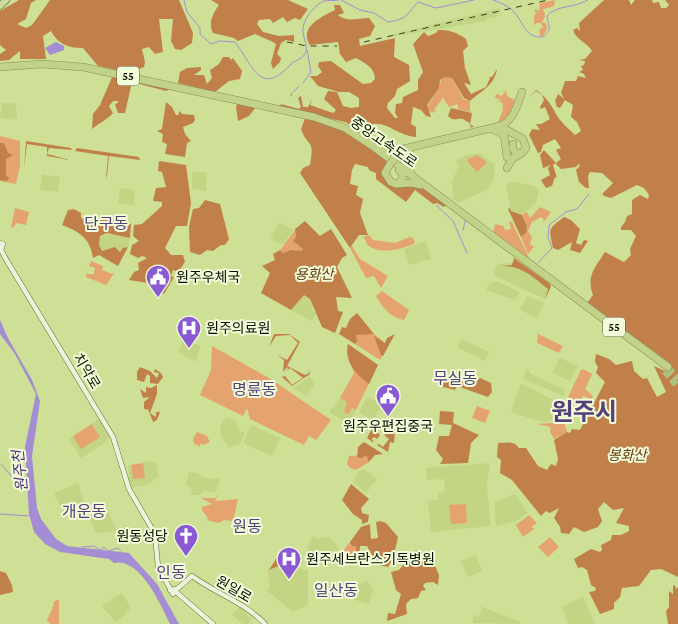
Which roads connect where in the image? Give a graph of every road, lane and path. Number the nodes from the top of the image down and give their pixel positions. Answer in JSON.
{"nodes":[{"id":1,"x":5,"y":0,"type":"edge"},
{"id":2,"x":0,"y":5,"type":"edge"},
{"id":3,"x":0,"y":68,"type":"edge"},
{"id":4,"x":522,"y":92,"type":"dead end"},
{"id":5,"x":274,"y":109,"type":"junction"},
{"id":6,"x":490,"y":129,"type":"junction"},
{"id":7,"x":513,"y":133,"type":"junction"},
{"id":8,"x":364,"y":140,"type":"junction"},
{"id":9,"x":513,"y":144,"type":"dead end"},
{"id":10,"x":416,"y":147,"type":"junction"},
{"id":11,"x":406,"y":149,"type":"junction"},
{"id":12,"x":507,"y":157,"type":"dead end"},
{"id":13,"x":390,"y":161,"type":"junction"},
{"id":14,"x":507,"y":168,"type":"dead end"},
{"id":15,"x":420,"y":182,"type":"junction"},
{"id":16,"x":425,"y":188,"type":"junction"},
{"id":17,"x":467,"y":218,"type":"junction"},
{"id":18,"x":1,"y":246,"type":"edge"},
{"id":19,"x":667,"y":369,"type":"tunnel mouth"},
{"id":20,"x":134,"y":498,"type":"junction"},
{"id":21,"x":157,"y":568,"type":"junction"},
{"id":22,"x":161,"y":574,"type":"junction"},
{"id":23,"x":174,"y":592,"type":"junction"},
{"id":24,"x":213,"y":624,"type":"edge"},
{"id":25,"x":265,"y":624,"type":"edge"}],
"edges":[{"from":1,"to":2,"type":"highway"},
{"from":3,"to":5,"type":"highway","name":"중앙고속도로","number":"55"},
{"from":4,"to":6,"type":"highway"},
{"from":5,"to":8,"type":"highway","name":"중앙고속도로","number":"55"},
{"from":5,"to":13,"type":"highway","name":"중앙고속도로","number":"55"},
{"from":6,"to":7,"type":"highway"},
{"from":6,"to":10,"type":"highway"},
{"from":6,"to":12,"type":"highway"},
{"from":7,"to":9,"type":"highway"},
{"from":7,"to":14,"type":"highway"},
{"from":8,"to":11,"type":"highway"},
{"from":8,"to":15,"type":"highway","name":"중앙고속도로","number":"55"},
{"from":10,"to":11,"type":"highway"},
{"from":10,"to":13,"type":"highway"},
{"from":10,"to":15,"type":"highway"},
{"from":11,"to":13,"type":"highway"},
{"from":13,"to":16,"type":"highway","name":"중앙고속도로","number":"55"},
{"from":13,"to":16,"type":"highway"},
{"from":15,"to":17,"type":"highway","name":"중앙고속도로","number":"55"},
{"from":16,"to":17,"type":"highway","name":"중앙고속도로","number":"55"},
{"from":17,"to":19,"type":"highway","name":"중앙고속도로","number":"55"},
{"from":18,"to":20,"type":"main road","name":"치악로"},
{"from":20,"to":21,"type":"main road","name":"치악로"},
{"from":20,"to":22,"type":"main road","name":"치악로"},
{"from":21,"to":22,"type":"main road"},
{"from":21,"to":23,"type":"main road","name":"치악로"},
{"from":22,"to":23,"type":"main road","name":"치악로"},
{"from":23,"to":24,"type":"main road"},
{"from":23,"to":25,"type":"main road","name":"원일로"}]}
